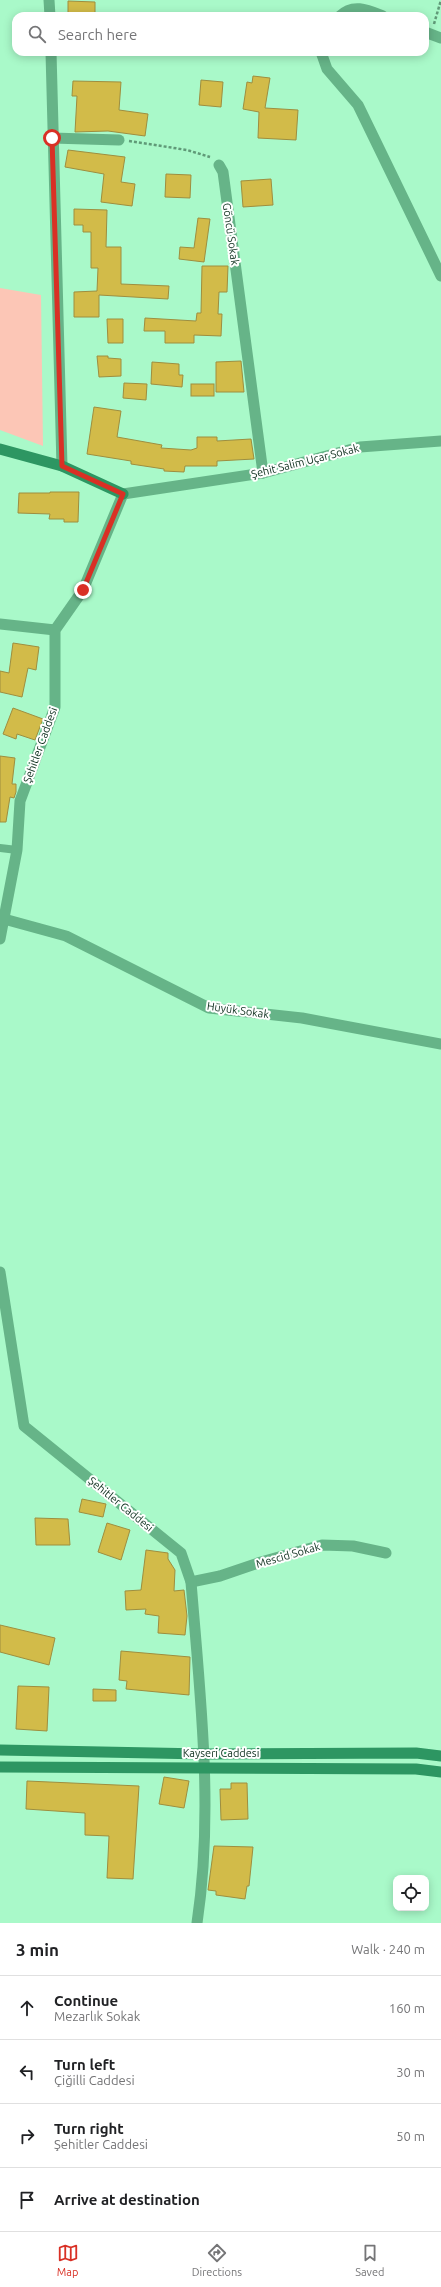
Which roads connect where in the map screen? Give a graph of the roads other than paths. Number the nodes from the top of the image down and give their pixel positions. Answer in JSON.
{"nodes":[{"id":1,"x":49,"y":0,"type":"edge"},
{"id":2,"x":50,"y":12,"type":"edge"},
{"id":3,"x":347,"y":12,"type":"edge"},
{"id":4,"x":373,"y":12,"type":"edge"},
{"id":5,"x":51,"y":56,"type":"edge"},
{"id":6,"x":322,"y":56,"type":"edge"},
{"id":7,"x":52,"y":138,"type":"junction"},
{"id":8,"x":119,"y":140,"type":"road end"},
{"id":9,"x":219,"y":165,"type":"road end"},
{"id":10,"x":441,"y":276,"type":"edge"},
{"id":11,"x":441,"y":442,"type":"edge"},
{"id":12,"x":0,"y":449,"type":"edge"},
{"id":13,"x":62,"y":466,"type":"junction"},
{"id":14,"x":263,"y":473,"type":"junction"},
{"id":15,"x":123,"y":494,"type":"junction"},
{"id":16,"x":0,"y":624,"type":"edge"},
{"id":17,"x":55,"y":630,"type":"junction"},
{"id":18,"x":0,"y":848,"type":"edge"},
{"id":19,"x":17,"y":850,"type":"junction"},
{"id":20,"x":4,"y":919,"type":"junction"},
{"id":21,"x":0,"y":939,"type":"edge"},
{"id":22,"x":441,"y":1044,"type":"edge"},
{"id":23,"x":0,"y":1272,"type":"edge"},
{"id":24,"x":386,"y":1553,"type":"dead end"},
{"id":25,"x":191,"y":1582,"type":"junction"},
{"id":26,"x":0,"y":1750,"type":"edge"},
{"id":27,"x":204,"y":1754,"type":"junction"},
{"id":28,"x":441,"y":1756,"type":"edge"},
{"id":29,"x":0,"y":1767,"type":"edge"},
{"id":30,"x":205,"y":1768,"type":"junction"},
{"id":31,"x":441,"y":1772,"type":"edge"},
{"id":32,"x":197,"y":1923,"type":"edge"}],
"edges":[{"from":1,"to":2,"type":"street"},
{"from":3,"to":4,"type":"street"},
{"from":5,"to":7,"type":"street"},
{"from":6,"to":10,"type":"street"},
{"from":7,"to":8,"type":"street"},
{"from":7,"to":13,"type":"street"},
{"from":9,"to":14,"type":"street","name":"Göncü Sokak"},
{"from":11,"to":14,"type":"street","name":"Şehit Salim Uçar Sokak"},
{"from":12,"to":13,"type":"main road"},
{"from":13,"to":15,"type":"main road"},
{"from":14,"to":15,"type":"street","name":"Şehit Salim Uçar Sokak"},
{"from":15,"to":17,"type":"street"},
{"from":16,"to":17,"type":"street"},
{"from":17,"to":19,"type":"street","name":"Şehitler Caddesi"},
{"from":18,"to":19,"type":"lane"},
{"from":19,"to":20,"type":"street","name":"Şehitler Caddesi"},
{"from":20,"to":21,"type":"street","name":"Şehitler Caddesi"},
{"from":20,"to":22,"type":"street","name":"Hüyük Sokak"},
{"from":23,"to":25,"type":"street","name":"Şehitler Caddesi"},
{"from":24,"to":25,"type":"street","name":"Mescid Sokak"},
{"from":25,"to":27,"type":"street","name":"Şehitler Caddesi"},
{"from":26,"to":27,"type":"main road","name":"Kayseri Caddesi"},
{"from":27,"to":28,"type":"main road","name":"Kayseri Caddesi"},
{"from":27,"to":30,"type":"street","name":"Şehitler Caddesi"},
{"from":29,"to":30,"type":"main road","name":"Kayseri Caddesi"},
{"from":30,"to":31,"type":"main road","name":"Kayseri Caddesi"},
{"from":30,"to":32,"type":"street","name":"Şehitler Caddesi"}]}
